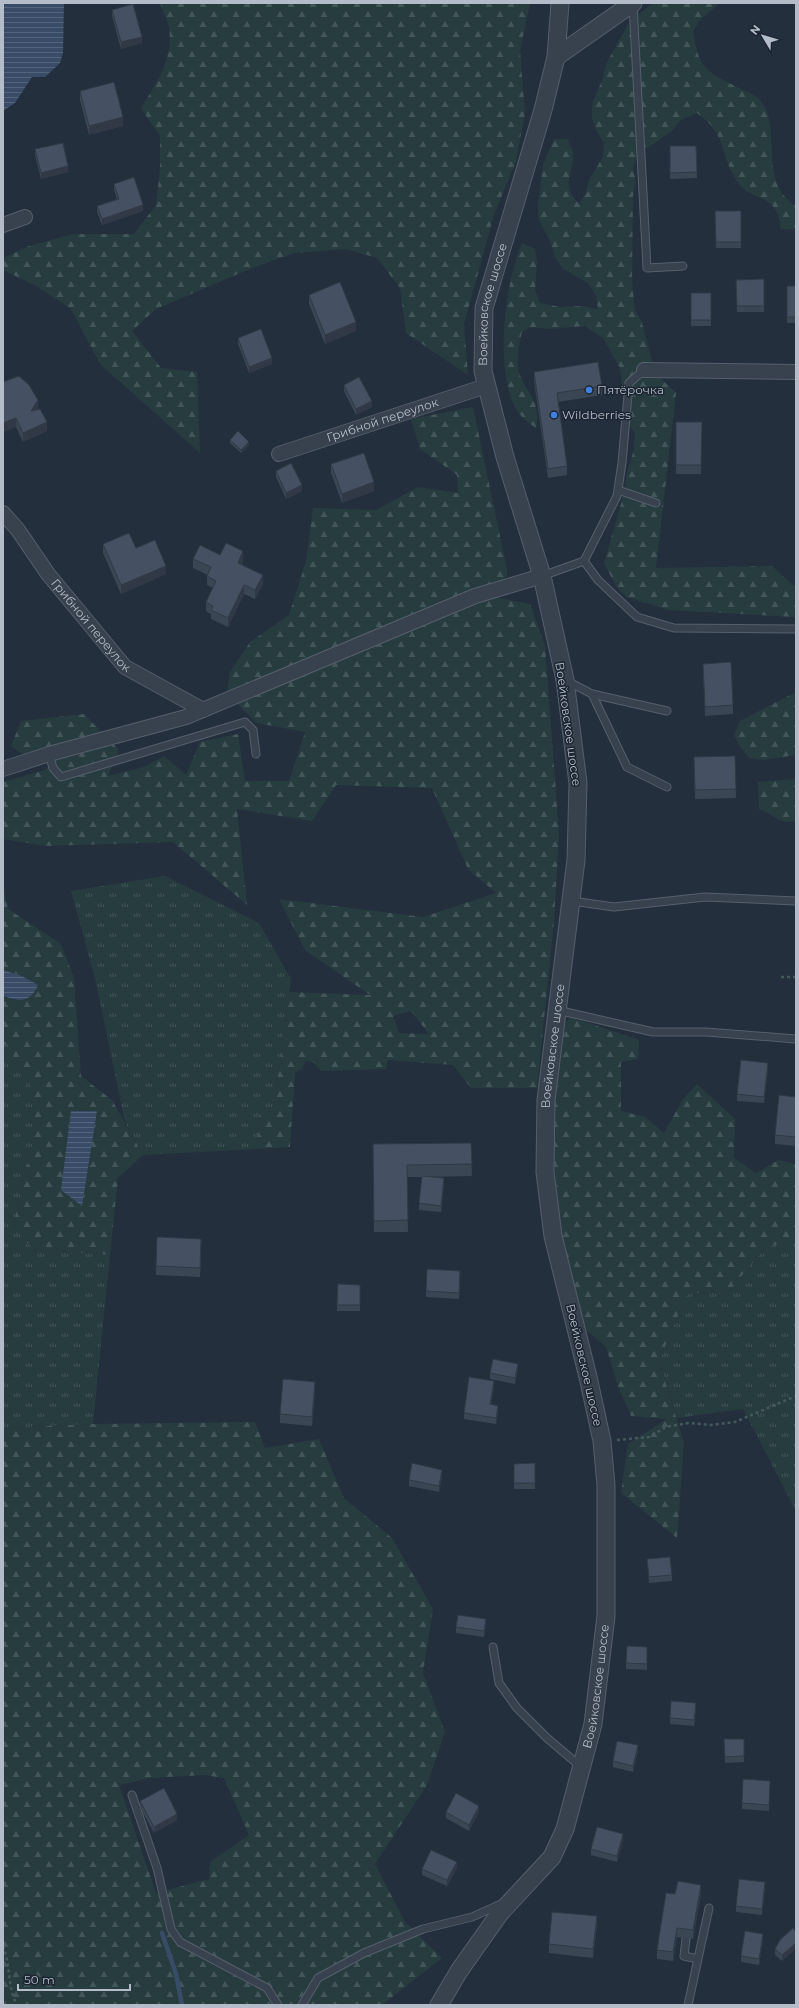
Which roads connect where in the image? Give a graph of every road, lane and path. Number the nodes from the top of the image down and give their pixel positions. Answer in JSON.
{"nodes":[{"id":1,"x":560,"y":3,"type":"edge"},
{"id":2,"x":633,"y":3,"type":"edge"},
{"id":3,"x":556,"y":57,"type":"junction"},
{"id":4,"x":25,"y":217,"type":"dead end"},
{"id":5,"x":3,"y":225,"type":"edge"},
{"id":6,"x":683,"y":266,"type":"dead end"},
{"id":7,"x":644,"y":370,"type":"joint"},
{"id":8,"x":796,"y":372,"type":"edge"},
{"id":9,"x":486,"y":386,"type":"junction"},
{"id":10,"x":280,"y":454,"type":"dead end"},
{"id":11,"x":618,"y":490,"type":"junction"},
{"id":12,"x":656,"y":503,"type":"dead end"},
{"id":13,"x":3,"y":512,"type":"edge"},
{"id":14,"x":584,"y":561,"type":"junction"},
{"id":15,"x":542,"y":576,"type":"junction"},
{"id":16,"x":796,"y":629,"type":"edge"},
{"id":17,"x":565,"y":680,"type":"junction"},
{"id":18,"x":592,"y":694,"type":"junction"},
{"id":19,"x":203,"y":710,"type":"junction"},
{"id":20,"x":667,"y":711,"type":"dead end"},
{"id":21,"x":48,"y":754,"type":"junction"},
{"id":22,"x":256,"y":754,"type":"dead end"},
{"id":23,"x":3,"y":769,"type":"edge"},
{"id":24,"x":667,"y":787,"type":"dead end"},
{"id":25,"x":572,"y":901,"type":"junction"},
{"id":26,"x":796,"y":901,"type":"edge"},
{"id":27,"x":780,"y":977,"type":"dead end"},
{"id":28,"x":796,"y":977,"type":"edge"},
{"id":29,"x":557,"y":1010,"type":"junction"},
{"id":30,"x":796,"y":1039,"type":"edge"},
{"id":31,"x":796,"y":1396,"type":"edge"},
{"id":32,"x":602,"y":1442,"type":"junction"},
{"id":33,"x":493,"y":1647,"type":"dead end"},
{"id":34,"x":582,"y":1768,"type":"junction"},
{"id":35,"x":132,"y":1795,"type":"dead end"},
{"id":36,"x":514,"y":1898,"type":"junction"},
{"id":37,"x":709,"y":1908,"type":"dead end"},
{"id":38,"x":686,"y":1939,"type":"edge"},
{"id":39,"x":3,"y":1946,"type":"edge"},
{"id":40,"x":698,"y":1959,"type":"junction"},
{"id":41,"x":16,"y":2005,"type":"edge"},
{"id":42,"x":278,"y":2005,"type":"edge"},
{"id":43,"x":302,"y":2005,"type":"edge"},
{"id":44,"x":439,"y":2005,"type":"edge"},
{"id":45,"x":688,"y":2005,"type":"edge"}],
"edges":[{"from":1,"to":3,"type":"street","name":"Воейковское шоссе"},
{"from":2,"to":3,"type":"street"},
{"from":2,"to":6,"type":"lane"},
{"from":3,"to":9,"type":"street","name":"Воейковское шоссе"},
{"from":4,"to":5,"type":"street"},
{"from":7,"to":8,"type":"street"},
{"from":7,"to":11,"type":"lane"},
{"from":9,"to":10,"type":"street","name":"Грибной переулок"},
{"from":9,"to":15,"type":"street","name":"Воейковское шоссе"},
{"from":11,"to":12,"type":"lane"},
{"from":11,"to":14,"type":"lane"},
{"from":13,"to":19,"type":"street","name":"Грибной переулок"},
{"from":14,"to":15,"type":"lane"},
{"from":14,"to":16,"type":"lane"},
{"from":15,"to":17,"type":"street","name":"Воейковское шоссе"},
{"from":15,"to":19,"type":"street"},
{"from":17,"to":18,"type":"lane"},
{"from":17,"to":25,"type":"street","name":"Воейковское шоссе"},
{"from":18,"to":20,"type":"lane"},
{"from":18,"to":24,"type":"lane"},
{"from":19,"to":21,"type":"street"},
{"from":21,"to":22,"type":"lane"},
{"from":21,"to":23,"type":"street"},
{"from":25,"to":26,"type":"lane"},
{"from":25,"to":29,"type":"street","name":"Воейковское шоссе"},
{"from":27,"to":28,"type":"path"},
{"from":29,"to":30,"type":"lane"},
{"from":29,"to":32,"type":"street","name":"Воейковское шоссе"},
{"from":31,"to":32,"type":"path"},
{"from":32,"to":34,"type":"street","name":"Воейковское шоссе"},
{"from":33,"to":34,"type":"lane"},
{"from":34,"to":36,"type":"street","name":"Воейковское шоссе"},
{"from":35,"to":42,"type":"lane"},
{"from":36,"to":43,"type":"lane"},
{"from":36,"to":44,"type":"street","name":"Воейковское шоссе"},
{"from":37,"to":40,"type":"lane"},
{"from":38,"to":40,"type":"lane"},
{"from":39,"to":41,"type":"path"},
{"from":40,"to":45,"type":"lane"}]}
